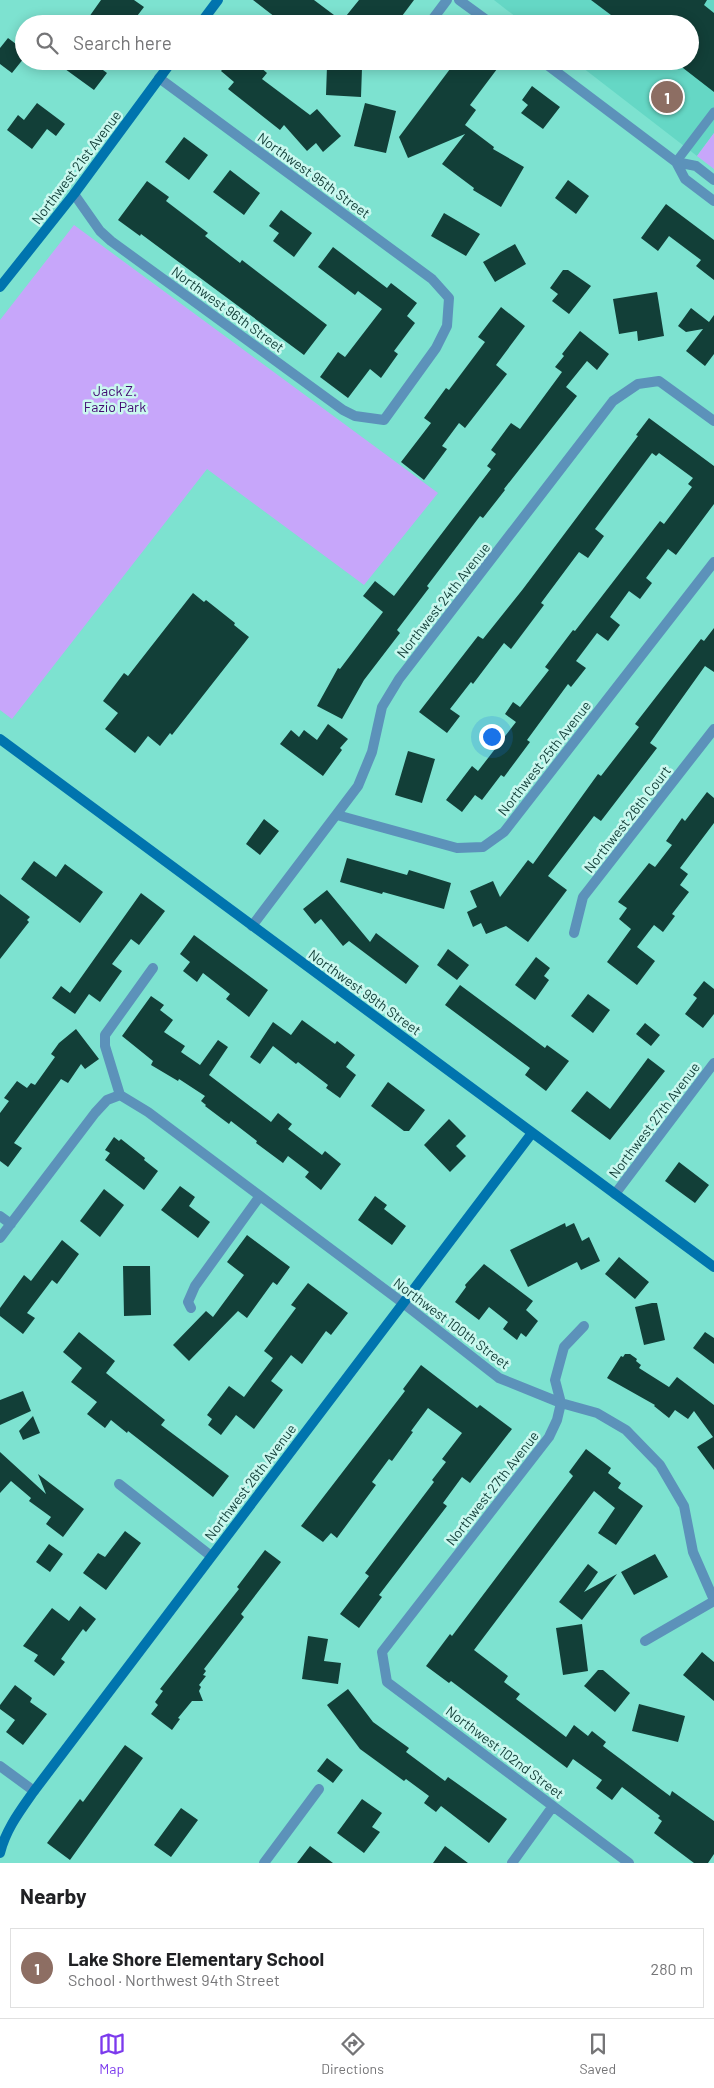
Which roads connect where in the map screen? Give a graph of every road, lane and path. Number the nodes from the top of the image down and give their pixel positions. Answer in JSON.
{"nodes":[{"id":1,"x":218,"y":0,"type":"edge"},
{"id":2,"x":447,"y":0,"type":"edge"},
{"id":3,"x":460,"y":0,"type":"edge"},
{"id":4,"x":207,"y":15,"type":"edge"},
{"id":5,"x":436,"y":15,"type":"edge"},
{"id":6,"x":480,"y":15,"type":"edge"},
{"id":7,"x":166,"y":70,"type":"edge"},
{"id":8,"x":554,"y":70,"type":"edge"},
{"id":9,"x":160,"y":78,"type":"junction"},
{"id":10,"x":714,"y":112,"type":"edge"},
{"id":11,"x":676,"y":162,"type":"junction"},
{"id":12,"x":714,"y":180,"type":"edge"},
{"id":13,"x":74,"y":194,"type":"junction"},
{"id":14,"x":714,"y":201,"type":"edge"},
{"id":15,"x":0,"y":287,"type":"edge"},
{"id":16,"x":384,"y":420,"type":"joint"},
{"id":17,"x":714,"y":421,"type":"edge"},
{"id":18,"x":714,"y":562,"type":"edge"},
{"id":19,"x":714,"y":729,"type":"edge"},
{"id":20,"x":0,"y":739,"type":"edge"},
{"id":21,"x":337,"y":815,"type":"junction"},
{"id":22,"x":252,"y":926,"type":"junction"},
{"id":23,"x":574,"y":933,"type":"dead end"},
{"id":24,"x":153,"y":968,"type":"dead end"},
{"id":25,"x":714,"y":1063,"type":"edge"},
{"id":26,"x":120,"y":1095,"type":"junction"},
{"id":27,"x":532,"y":1133,"type":"junction"},
{"id":28,"x":615,"y":1194,"type":"junction"},
{"id":29,"x":260,"y":1196,"type":"junction"},
{"id":30,"x":0,"y":1216,"type":"edge"},
{"id":31,"x":11,"y":1224,"type":"junction"},
{"id":32,"x":0,"y":1238,"type":"edge"},
{"id":33,"x":714,"y":1267,"type":"edge"},
{"id":34,"x":403,"y":1303,"type":"junction"},
{"id":35,"x":191,"y":1308,"type":"dead end"},
{"id":36,"x":584,"y":1326,"type":"dead end"},
{"id":37,"x":561,"y":1402,"type":"junction"},
{"id":38,"x":120,"y":1484,"type":"dead end"},
{"id":39,"x":211,"y":1556,"type":"junction"},
{"id":40,"x":714,"y":1601,"type":"edge"},
{"id":41,"x":645,"y":1641,"type":"dead end"},
{"id":42,"x":382,"y":1652,"type":"joint"},
{"id":43,"x":0,"y":1766,"type":"edge"},
{"id":44,"x":319,"y":1789,"type":"dead end"},
{"id":45,"x":34,"y":1790,"type":"junction"},
{"id":46,"x":553,"y":1806,"type":"junction"},
{"id":47,"x":0,"y":1853,"type":"edge"},
{"id":48,"x":264,"y":1863,"type":"edge"},
{"id":49,"x":512,"y":1863,"type":"edge"},
{"id":50,"x":629,"y":1863,"type":"edge"}],
"edges":[{"from":1,"to":4,"type":"street"},
{"from":2,"to":5,"type":"street"},
{"from":3,"to":6,"type":"street"},
{"from":7,"to":9,"type":"street","name":"Northwest 21st Avenue"},
{"from":8,"to":11,"type":"street"},
{"from":9,"to":13,"type":"street","name":"Northwest 21st Avenue"},
{"from":9,"to":16,"type":"street","name":"Northwest 95th Street"},
{"from":10,"to":11,"type":"lane"},
{"from":11,"to":12,"type":"street"},
{"from":11,"to":14,"type":"street"},
{"from":13,"to":15,"type":"street","name":"Northwest 21st Avenue"},
{"from":13,"to":16,"type":"street","name":"Northwest 96th Street"},
{"from":17,"to":21,"type":"street","name":"Northwest 24th Avenue"},
{"from":18,"to":21,"type":"street","name":"Northwest 25th Avenue"},
{"from":19,"to":23,"type":"street","name":"Northwest 26th Court"},
{"from":20,"to":22,"type":"street","name":"Northwest 99th Street"},
{"from":21,"to":22,"type":"street","name":"Northwest 24th Avenue"},
{"from":22,"to":27,"type":"street","name":"Northwest 99th Street"},
{"from":24,"to":26,"type":"street"},
{"from":25,"to":28,"type":"street","name":"Northwest 27th Avenue"},
{"from":26,"to":29,"type":"street","name":"Northwest 100th Street"},
{"from":26,"to":31,"type":"street"},
{"from":27,"to":28,"type":"street","name":"Northwest 99th Street"},
{"from":27,"to":34,"type":"street","name":"Northwest 26th Avenue"},
{"from":28,"to":33,"type":"street","name":"Northwest 99th Street"},
{"from":29,"to":34,"type":"street","name":"Northwest 100th Street"},
{"from":29,"to":35,"type":"street"},
{"from":30,"to":31,"type":"street"},
{"from":31,"to":32,"type":"street"},
{"from":34,"to":37,"type":"street","name":"Northwest 100th Street"},
{"from":34,"to":39,"type":"street","name":"Northwest 26th Avenue"},
{"from":36,"to":37,"type":"street","name":"Northwest 27th Avenue"},
{"from":37,"to":40,"type":"street","name":"Northwest 100th Street"},
{"from":37,"to":42,"type":"street","name":"Northwest 27th Avenue"},
{"from":38,"to":39,"type":"street"},
{"from":39,"to":45,"type":"street","name":"Northwest 26th Avenue"},
{"from":40,"to":41,"type":"street","name":"Northwest 100th Street"},
{"from":42,"to":46,"type":"street","name":"Northwest 102nd Street"},
{"from":43,"to":45,"type":"street"},
{"from":44,"to":48,"type":"street"},
{"from":45,"to":47,"type":"street","name":"Northwest 26th Avenue"},
{"from":46,"to":49,"type":"street"},
{"from":46,"to":50,"type":"street","name":"Northwest 102nd Street"}]}
